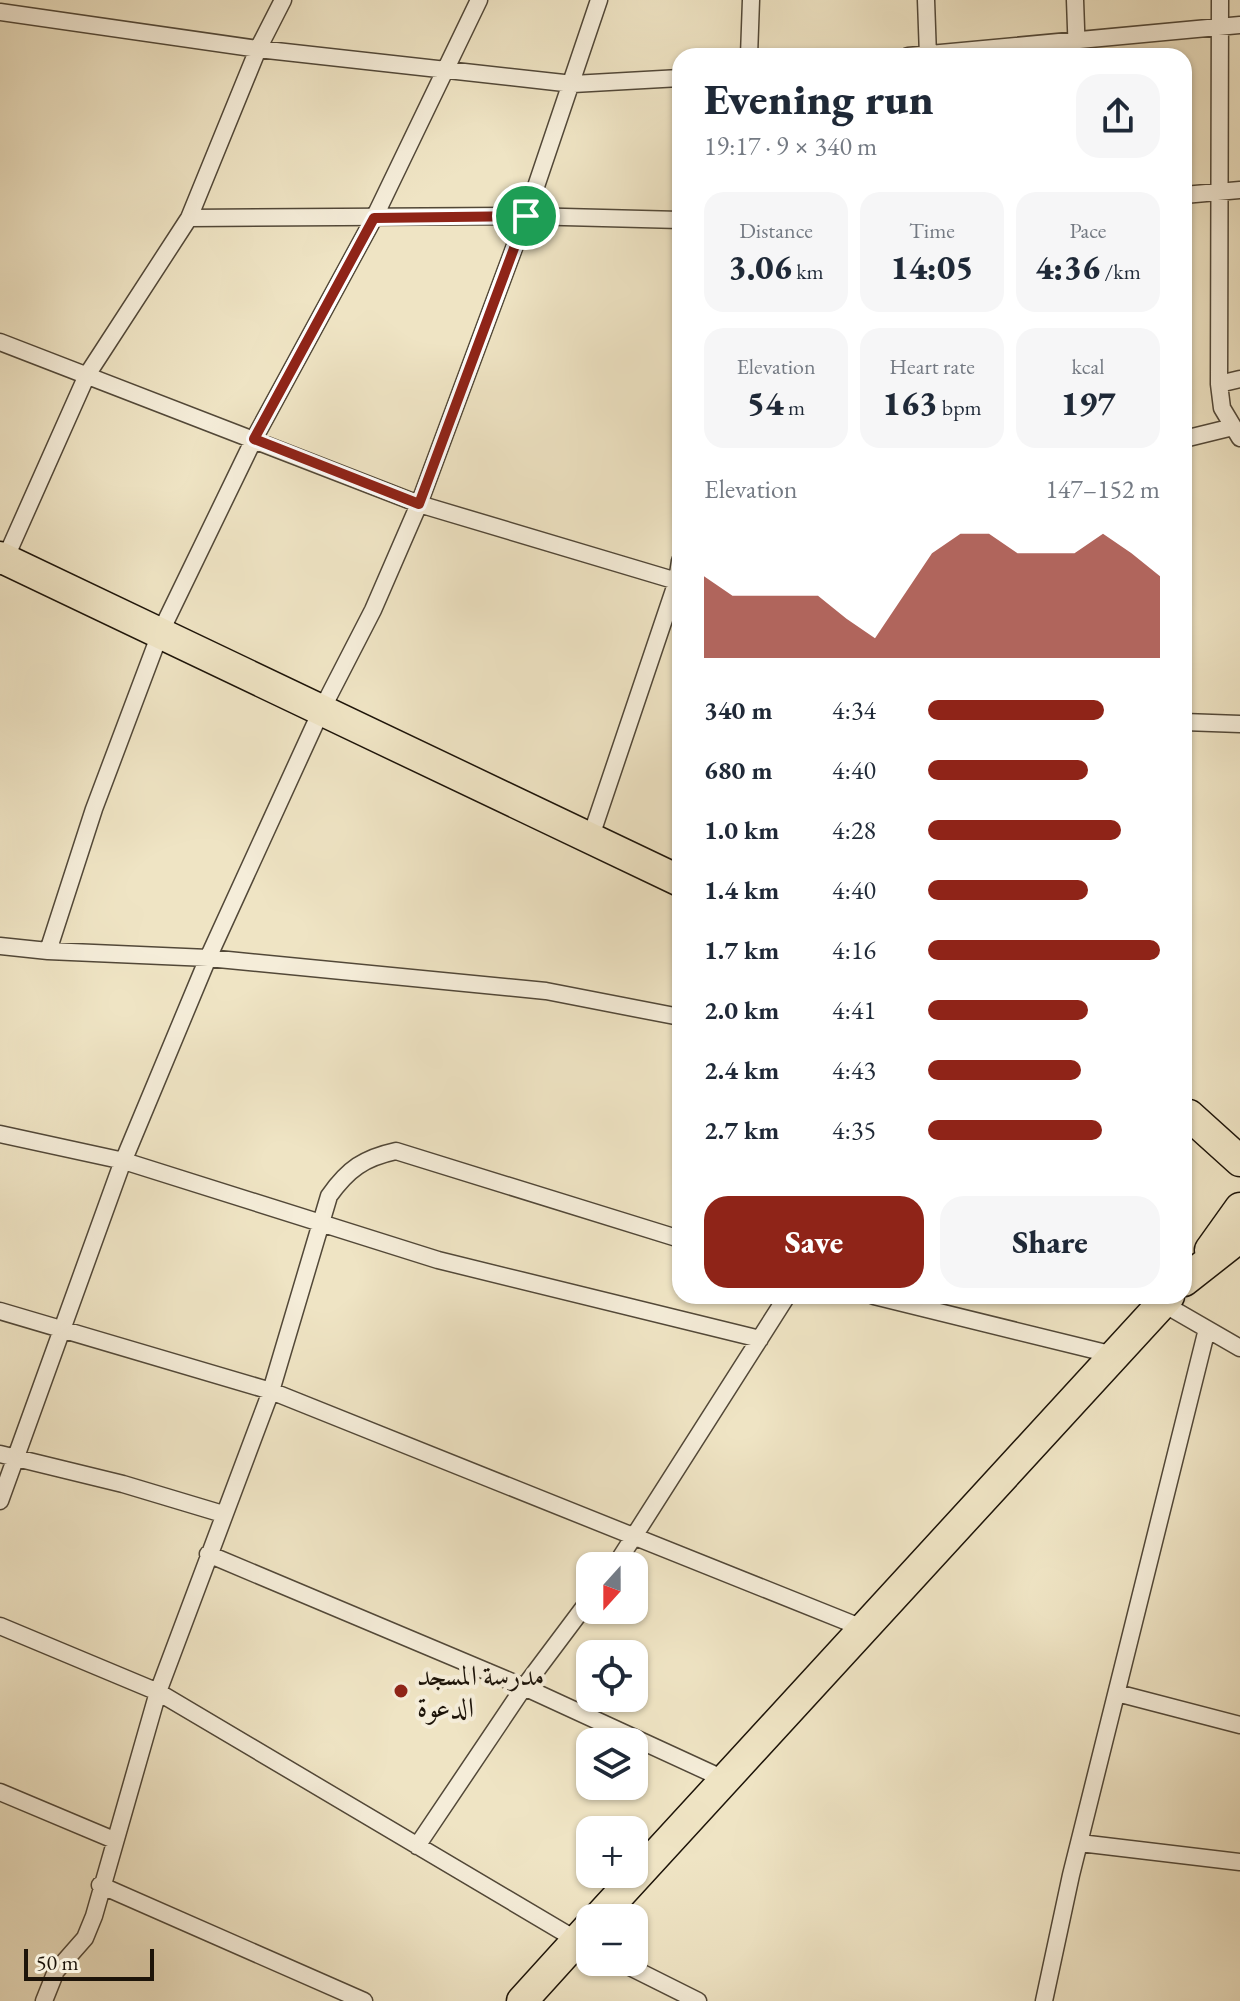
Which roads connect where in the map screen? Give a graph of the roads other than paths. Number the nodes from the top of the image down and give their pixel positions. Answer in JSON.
{"nodes":[{"id":1,"x":283,"y":0,"type":"edge"},
{"id":2,"x":479,"y":0,"type":"edge"},
{"id":3,"x":599,"y":0,"type":"edge"},
{"id":4,"x":751,"y":0,"type":"edge"},
{"id":5,"x":926,"y":0,"type":"edge"},
{"id":6,"x":1075,"y":0,"type":"edge"},
{"id":7,"x":1220,"y":0,"type":"edge"},
{"id":8,"x":0,"y":12,"type":"edge"},
{"id":9,"x":1240,"y":25,"type":"edge"},
{"id":10,"x":1221,"y":26,"type":"junction"},
{"id":11,"x":749,"y":48,"type":"edge"},
{"id":12,"x":928,"y":48,"type":"edge"},
{"id":13,"x":1077,"y":48,"type":"edge"},
{"id":14,"x":258,"y":49,"type":"junction"},
{"id":15,"x":448,"y":72,"type":"junction"},
{"id":16,"x":672,"y":78,"type":"edge"},
{"id":17,"x":573,"y":84,"type":"junction"},
{"id":18,"x":1240,"y":190,"type":"edge"},
{"id":19,"x":1221,"y":192,"type":"junction"},
{"id":20,"x":1192,"y":194,"type":"edge"},
{"id":21,"x":526,"y":216,"type":"junction"},
{"id":22,"x":189,"y":218,"type":"junction"},
{"id":23,"x":374,"y":218,"type":"junction"},
{"id":24,"x":672,"y":220,"type":"edge"},
{"id":25,"x":0,"y":342,"type":"edge"},
{"id":26,"x":87,"y":375,"type":"junction"},
{"id":27,"x":1240,"y":379,"type":"edge"},
{"id":28,"x":1219,"y":384,"type":"junction"},
{"id":29,"x":1237,"y":432,"type":"edge"},
{"id":30,"x":1192,"y":438,"type":"edge"},
{"id":31,"x":254,"y":439,"type":"junction"},
{"id":32,"x":419,"y":504,"type":"junction"},
{"id":33,"x":2,"y":562,"type":"edge"},
{"id":34,"x":672,"y":580,"type":"edge"},
{"id":35,"x":672,"y":600,"type":"edge"},
{"id":36,"x":161,"y":631,"type":"junction"},
{"id":37,"x":321,"y":711,"type":"junction"},
{"id":38,"x":1192,"y":722,"type":"edge"},
{"id":39,"x":1240,"y":724,"type":"edge"},
{"id":40,"x":590,"y":839,"type":"junction"},
{"id":41,"x":672,"y":877,"type":"edge"},
{"id":42,"x":0,"y":946,"type":"edge"},
{"id":43,"x":48,"y":951,"type":"junction"},
{"id":44,"x":208,"y":958,"type":"junction"},
{"id":45,"x":672,"y":1015,"type":"edge"},
{"id":46,"x":1192,"y":1115,"type":"edge"},
{"id":47,"x":1192,"y":1118,"type":"edge"},
{"id":48,"x":1240,"y":1129,"type":"edge"},
{"id":49,"x":0,"y":1134,"type":"edge"},
{"id":50,"x":124,"y":1161,"type":"junction"},
{"id":51,"x":1240,"y":1161,"type":"edge"},
{"id":52,"x":1240,"y":1208,"type":"edge"},
{"id":53,"x":320,"y":1221,"type":"junction"},
{"id":54,"x":672,"y":1237,"type":"edge"},
{"id":55,"x":1240,"y":1237,"type":"edge"},
{"id":56,"x":1192,"y":1273,"type":"edge"},
{"id":57,"x":782,"y":1304,"type":"edge"},
{"id":58,"x":907,"y":1304,"type":"edge"},
{"id":59,"x":1161,"y":1304,"type":"edge"},
{"id":60,"x":1173,"y":1304,"type":"edge"},
{"id":61,"x":0,"y":1311,"type":"edge"},
{"id":62,"x":1207,"y":1329,"type":"junction"},
{"id":63,"x":64,"y":1332,"type":"junction"},
{"id":64,"x":760,"y":1339,"type":"junction"},
{"id":65,"x":1240,"y":1348,"type":"edge"},
{"id":66,"x":1114,"y":1355,"type":"junction"},
{"id":67,"x":271,"y":1391,"type":"junction"},
{"id":68,"x":0,"y":1454,"type":"edge"},
{"id":69,"x":18,"y":1458,"type":"junction"},
{"id":70,"x":0,"y":1501,"type":"edge"},
{"id":71,"x":223,"y":1514,"type":"junction"},
{"id":72,"x":637,"y":1537,"type":"junction"},
{"id":73,"x":626,"y":1552,"type":"edge"},
{"id":74,"x":208,"y":1554,"type":"junction"},
{"id":75,"x":576,"y":1618,"type":"edge"},
{"id":76,"x":0,"y":1626,"type":"edge"},
{"id":77,"x":865,"y":1629,"type":"junction"},
{"id":78,"x":524,"y":1687,"type":"junction"},
{"id":79,"x":158,"y":1692,"type":"junction"},
{"id":80,"x":1117,"y":1693,"type":"junction"},
{"id":81,"x":1240,"y":1725,"type":"edge"},
{"id":82,"x":726,"y":1780,"type":"junction"},
{"id":83,"x":0,"y":1792,"type":"edge"},
{"id":84,"x":114,"y":1840,"type":"junction"},
{"id":85,"x":1080,"y":1843,"type":"junction"},
{"id":86,"x":417,"y":1846,"type":"junction"},
{"id":87,"x":1240,"y":1862,"type":"edge"},
{"id":88,"x":100,"y":1885,"type":"junction"},
{"id":89,"x":611,"y":1904,"type":"edge"},
{"id":90,"x":576,"y":1933,"type":"edge"},
{"id":91,"x":576,"y":1948,"type":"edge"},
{"id":92,"x":648,"y":1976,"type":"edge"},
{"id":93,"x":44,"y":2001,"type":"edge"},
{"id":94,"x":364,"y":2001,"type":"edge"},
{"id":95,"x":522,"y":2001,"type":"edge"},
{"id":96,"x":698,"y":2001,"type":"edge"},
{"id":97,"x":1044,"y":2001,"type":"edge"}],
"edges":[{"from":1,"to":14,"type":"street"},
{"from":2,"to":15,"type":"street"},
{"from":3,"to":17,"type":"street"},
{"from":4,"to":11,"type":"street"},
{"from":5,"to":12,"type":"street"},
{"from":6,"to":13,"type":"street"},
{"from":7,"to":10,"type":"street"},
{"from":8,"to":14,"type":"street"},
{"from":9,"to":10,"type":"street"},
{"from":10,"to":13,"type":"street"},
{"from":10,"to":19,"type":"street"},
{"from":14,"to":15,"type":"street"},
{"from":14,"to":22,"type":"street"},
{"from":15,"to":17,"type":"street"},
{"from":15,"to":23,"type":"street"},
{"from":16,"to":17,"type":"street"},
{"from":17,"to":21,"type":"street"},
{"from":18,"to":19,"type":"street"},
{"from":19,"to":20,"type":"street"},
{"from":19,"to":28,"type":"street"},
{"from":21,"to":23,"type":"street"},
{"from":21,"to":24,"type":"street"},
{"from":21,"to":32,"type":"street"},
{"from":22,"to":23,"type":"street"},
{"from":22,"to":26,"type":"street"},
{"from":23,"to":31,"type":"street"},
{"from":25,"to":26,"type":"street"},
{"from":26,"to":31,"type":"street"},
{"from":26,"to":33,"type":"street"},
{"from":27,"to":28,"type":"street"},
{"from":28,"to":29,"type":"street"},
{"from":29,"to":30,"type":"street"},
{"from":31,"to":32,"type":"street"},
{"from":31,"to":36,"type":"street"},
{"from":32,"to":34,"type":"street"},
{"from":32,"to":37,"type":"street"},
{"from":33,"to":36,"type":"highway"},
{"from":35,"to":40,"type":"street"},
{"from":36,"to":37,"type":"highway"},
{"from":36,"to":43,"type":"street"},
{"from":37,"to":40,"type":"highway"},
{"from":37,"to":44,"type":"street"},
{"from":38,"to":39,"type":"street"},
{"from":40,"to":41,"type":"highway"},
{"from":42,"to":43,"type":"street"},
{"from":43,"to":44,"type":"street"},
{"from":44,"to":45,"type":"street"},
{"from":44,"to":50,"type":"street"},
{"from":46,"to":48,"type":"highway"},
{"from":47,"to":51,"type":"highway"},
{"from":49,"to":50,"type":"street"},
{"from":50,"to":53,"type":"street"},
{"from":50,"to":63,"type":"street"},
{"from":52,"to":56,"type":"highway"},
{"from":53,"to":54,"type":"street"},
{"from":53,"to":64,"type":"street"},
{"from":53,"to":67,"type":"street"},
{"from":55,"to":56,"type":"highway"},
{"from":57,"to":64,"type":"street"},
{"from":58,"to":66,"type":"street"},
{"from":59,"to":66,"type":"highway"},
{"from":60,"to":62,"type":"street"},
{"from":61,"to":63,"type":"street"},
{"from":62,"to":65,"type":"street"},
{"from":62,"to":80,"type":"street"},
{"from":63,"to":67,"type":"street"},
{"from":63,"to":69,"type":"street"},
{"from":64,"to":72,"type":"street"},
{"from":66,"to":77,"type":"highway"},
{"from":67,"to":71,"type":"street"},
{"from":67,"to":72,"type":"street"},
{"from":68,"to":69,"type":"street"},
{"from":69,"to":70,"type":"street"},
{"from":69,"to":71,"type":"street"},
{"from":71,"to":74,"type":"street"},
{"from":72,"to":73,"type":"street"},
{"from":72,"to":77,"type":"street"},
{"from":74,"to":78,"type":"street"},
{"from":74,"to":79,"type":"street"},
{"from":75,"to":78,"type":"street"},
{"from":76,"to":79,"type":"street"},
{"from":77,"to":82,"type":"highway"},
{"from":78,"to":82,"type":"street"},
{"from":78,"to":86,"type":"street"},
{"from":79,"to":84,"type":"street"},
{"from":79,"to":86,"type":"street"},
{"from":80,"to":81,"type":"street"},
{"from":80,"to":85,"type":"street"},
{"from":82,"to":89,"type":"highway"},
{"from":83,"to":84,"type":"street"},
{"from":84,"to":88,"type":"street"},
{"from":85,"to":87,"type":"street"},
{"from":85,"to":97,"type":"street"},
{"from":86,"to":90,"type":"street"},
{"from":88,"to":93,"type":"street"},
{"from":88,"to":94,"type":"street"},
{"from":91,"to":95,"type":"highway"},
{"from":92,"to":96,"type":"street"}]}
